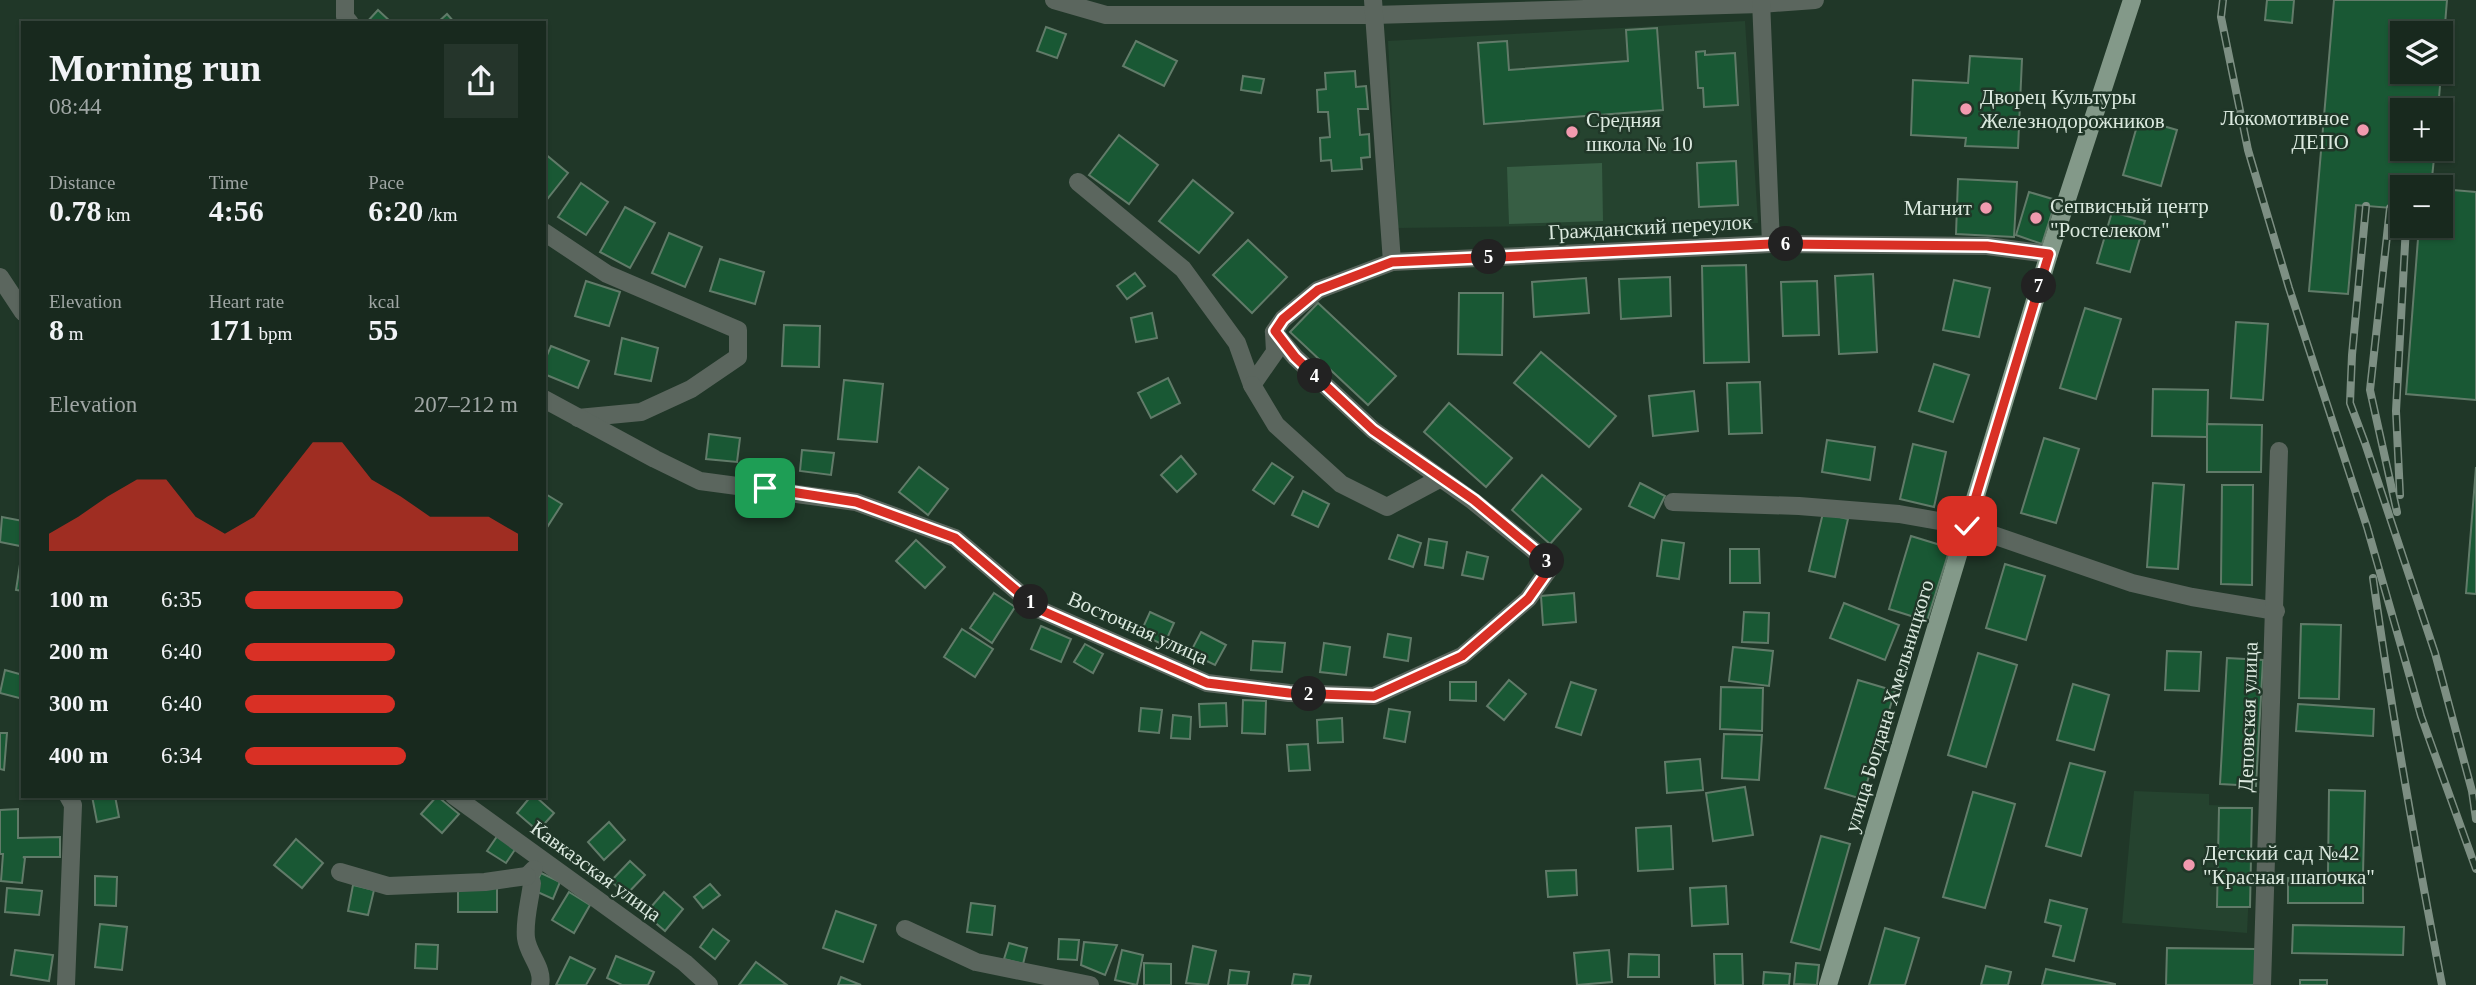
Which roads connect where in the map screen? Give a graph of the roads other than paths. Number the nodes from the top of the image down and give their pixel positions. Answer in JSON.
{"nodes":[{"id":1,"x":345,"y":0,"type":"edge"},
{"id":2,"x":1054,"y":0,"type":"edge"},
{"id":3,"x":1815,"y":0,"type":"edge"},
{"id":4,"x":2132,"y":0,"type":"edge"},
{"id":5,"x":1761,"y":2,"type":"edge"},
{"id":6,"x":1373,"y":8,"type":"edge"},
{"id":7,"x":348,"y":21,"type":"edge"},
{"id":8,"x":1078,"y":182,"type":"dead end"},
{"id":9,"x":546,"y":233,"type":"edge"},
{"id":10,"x":1771,"y":244,"type":"junction"},
{"id":11,"x":2049,"y":254,"type":"junction"},
{"id":12,"x":1392,"y":262,"type":"junction"},
{"id":13,"x":0,"y":276,"type":"edge"},
{"id":14,"x":21,"y":309,"type":"edge"},
{"id":15,"x":1275,"y":331,"type":"junction"},
{"id":16,"x":1252,"y":385,"type":"junction"},
{"id":17,"x":546,"y":399,"type":"edge"},
{"id":18,"x":578,"y":418,"type":"junction"},
{"id":19,"x":2279,"y":451,"type":"dead end"},
{"id":20,"x":1441,"y":478,"type":"junction"},
{"id":21,"x":1673,"y":502,"type":"dead end"},
{"id":22,"x":1967,"y":526,"type":"junction"},
{"id":23,"x":2276,"y":611,"type":"junction"},
{"id":24,"x":69,"y":798,"type":"edge"},
{"id":25,"x":457,"y":798,"type":"edge"},
{"id":26,"x":543,"y":860,"type":"junction"},
{"id":27,"x":340,"y":872,"type":"dead end"},
{"id":28,"x":527,"y":876,"type":"junction"},
{"id":29,"x":905,"y":929,"type":"dead end"},
{"id":30,"x":66,"y":985,"type":"edge"},
{"id":31,"x":540,"y":985,"type":"edge"},
{"id":32,"x":709,"y":985,"type":"edge"},
{"id":33,"x":1090,"y":985,"type":"edge"},
{"id":34,"x":1828,"y":985,"type":"edge"},
{"id":35,"x":2262,"y":985,"type":"edge"}],
"edges":[{"from":1,"to":7,"type":"street"},
{"from":2,"to":6,"type":"street"},
{"from":3,"to":5,"type":"street"},
{"from":4,"to":11,"type":"main road","name":"улица Богдана Хмельницкого"},
{"from":5,"to":6,"type":"street"},
{"from":5,"to":10,"type":"street"},
{"from":6,"to":12,"type":"street"},
{"from":8,"to":16,"type":"street"},
{"from":9,"to":18,"type":"street"},
{"from":10,"to":11,"type":"street","name":"Гражданский переулок"},
{"from":10,"to":12,"type":"street","name":"Гражданский переулок"},
{"from":11,"to":22,"type":"main road","name":"улица Богдана Хмельницкого"},
{"from":12,"to":15,"type":"street","name":"Гражданский переулок"},
{"from":13,"to":14,"type":"street"},
{"from":15,"to":16,"type":"street","name":"Гражданский переулок"},
{"from":15,"to":20,"type":"street"},
{"from":16,"to":20,"type":"street"},
{"from":17,"to":18,"type":"street","name":"Восточная улица"},
{"from":18,"to":20,"type":"street","name":"Восточная улица"},
{"from":19,"to":23,"type":"street","name":"Деповская улица"},
{"from":21,"to":22,"type":"street"},
{"from":22,"to":23,"type":"street"},
{"from":22,"to":34,"type":"main road","name":"улица Богдана Хмельницкого"},
{"from":23,"to":35,"type":"street","name":"Деповская улица"},
{"from":24,"to":30,"type":"street"},
{"from":25,"to":26,"type":"street","name":"Кавказская улица"},
{"from":26,"to":28,"type":"street"},
{"from":26,"to":32,"type":"street","name":"Кавказская улица"},
{"from":27,"to":28,"type":"street"},
{"from":28,"to":31,"type":"street"},
{"from":29,"to":33,"type":"street"}]}
